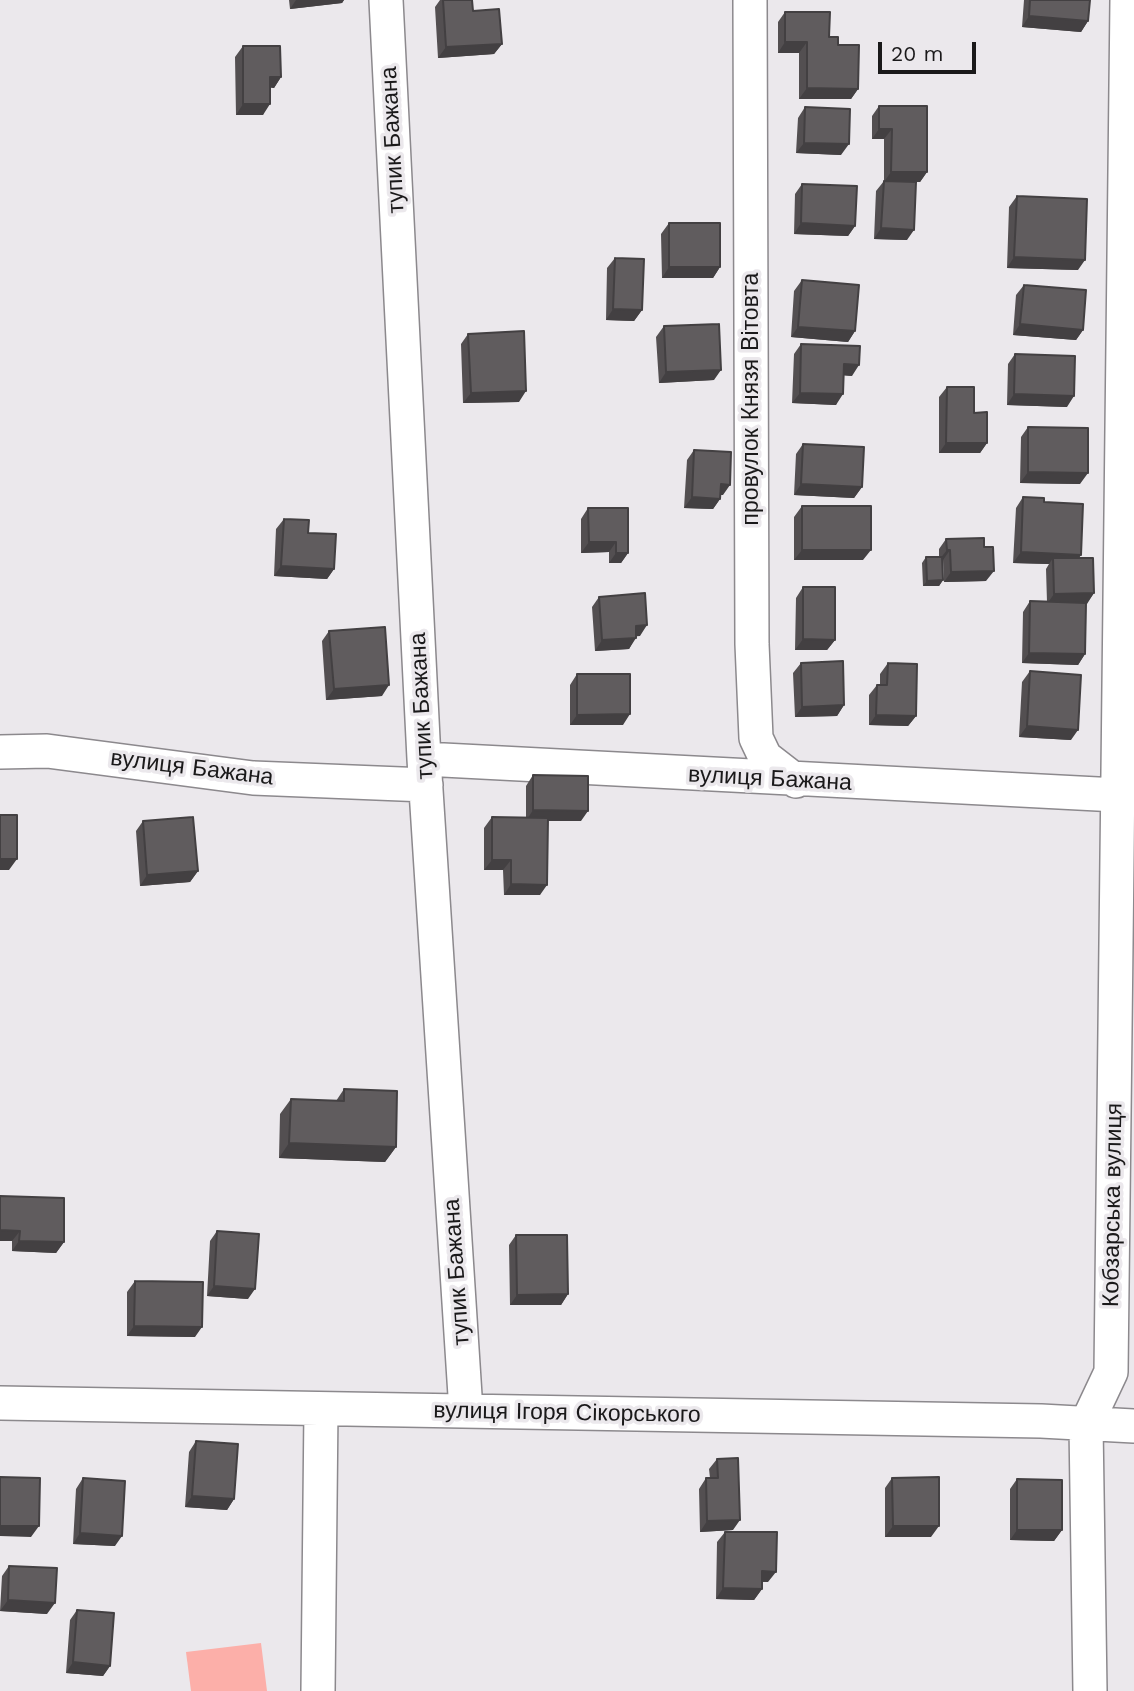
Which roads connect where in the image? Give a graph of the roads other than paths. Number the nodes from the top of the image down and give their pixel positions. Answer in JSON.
{"nodes":[{"id":1,"x":386,"y":0,"type":"edge"},
{"id":2,"x":750,"y":0,"type":"edge"},
{"id":3,"x":1127,"y":0,"type":"edge"},
{"id":4,"x":1128,"y":568,"type":"edge"},
{"id":5,"x":0,"y":752,"type":"edge"},
{"id":6,"x":425,"y":772,"type":"junction"},
{"id":7,"x":796,"y":781,"type":"junction"},
{"id":8,"x":1117,"y":795,"type":"junction"},
{"id":9,"x":1124,"y":1085,"type":"edge"},
{"id":10,"x":0,"y":1403,"type":"edge"},
{"id":11,"x":321,"y":1409,"type":"junction"},
{"id":12,"x":466,"y":1411,"type":"junction"},
{"id":13,"x":1086,"y":1425,"type":"junction"},
{"id":14,"x":1134,"y":1426,"type":"edge"},
{"id":15,"x":318,"y":1691,"type":"edge"},
{"id":16,"x":1090,"y":1691,"type":"edge"}],
"edges":[{"from":1,"to":6,"type":"street","name":"тупик Бажана"},
{"from":2,"to":7,"type":"street","name":"провулок Князя Вітовта"},
{"from":3,"to":4,"type":"street","name":"Кобзарська вулиця"},
{"from":4,"to":8,"type":"street","name":"Кобзарська вулиця"},
{"from":5,"to":6,"type":"street","name":"вулиця Бажана"},
{"from":6,"to":7,"type":"street","name":"вулиця Бажана"},
{"from":6,"to":12,"type":"street","name":"тупик Бажана"},
{"from":7,"to":8,"type":"street","name":"вулиця Бажана"},
{"from":8,"to":9,"type":"street","name":"Кобзарська вулиця"},
{"from":9,"to":13,"type":"street","name":"Кобзарська вулиця"},
{"from":10,"to":11,"type":"street","name":"вулиця Ігоря Сікорського"},
{"from":11,"to":12,"type":"street","name":"вулиця Ігоря Сікорського"},
{"from":11,"to":15,"type":"street"},
{"from":12,"to":13,"type":"street","name":"вулиця Ігоря Сікорського"},
{"from":13,"to":14,"type":"street","name":"вулиця Ігоря Сікорського"},
{"from":13,"to":16,"type":"street","name":"Кобзарська вулиця"}]}
